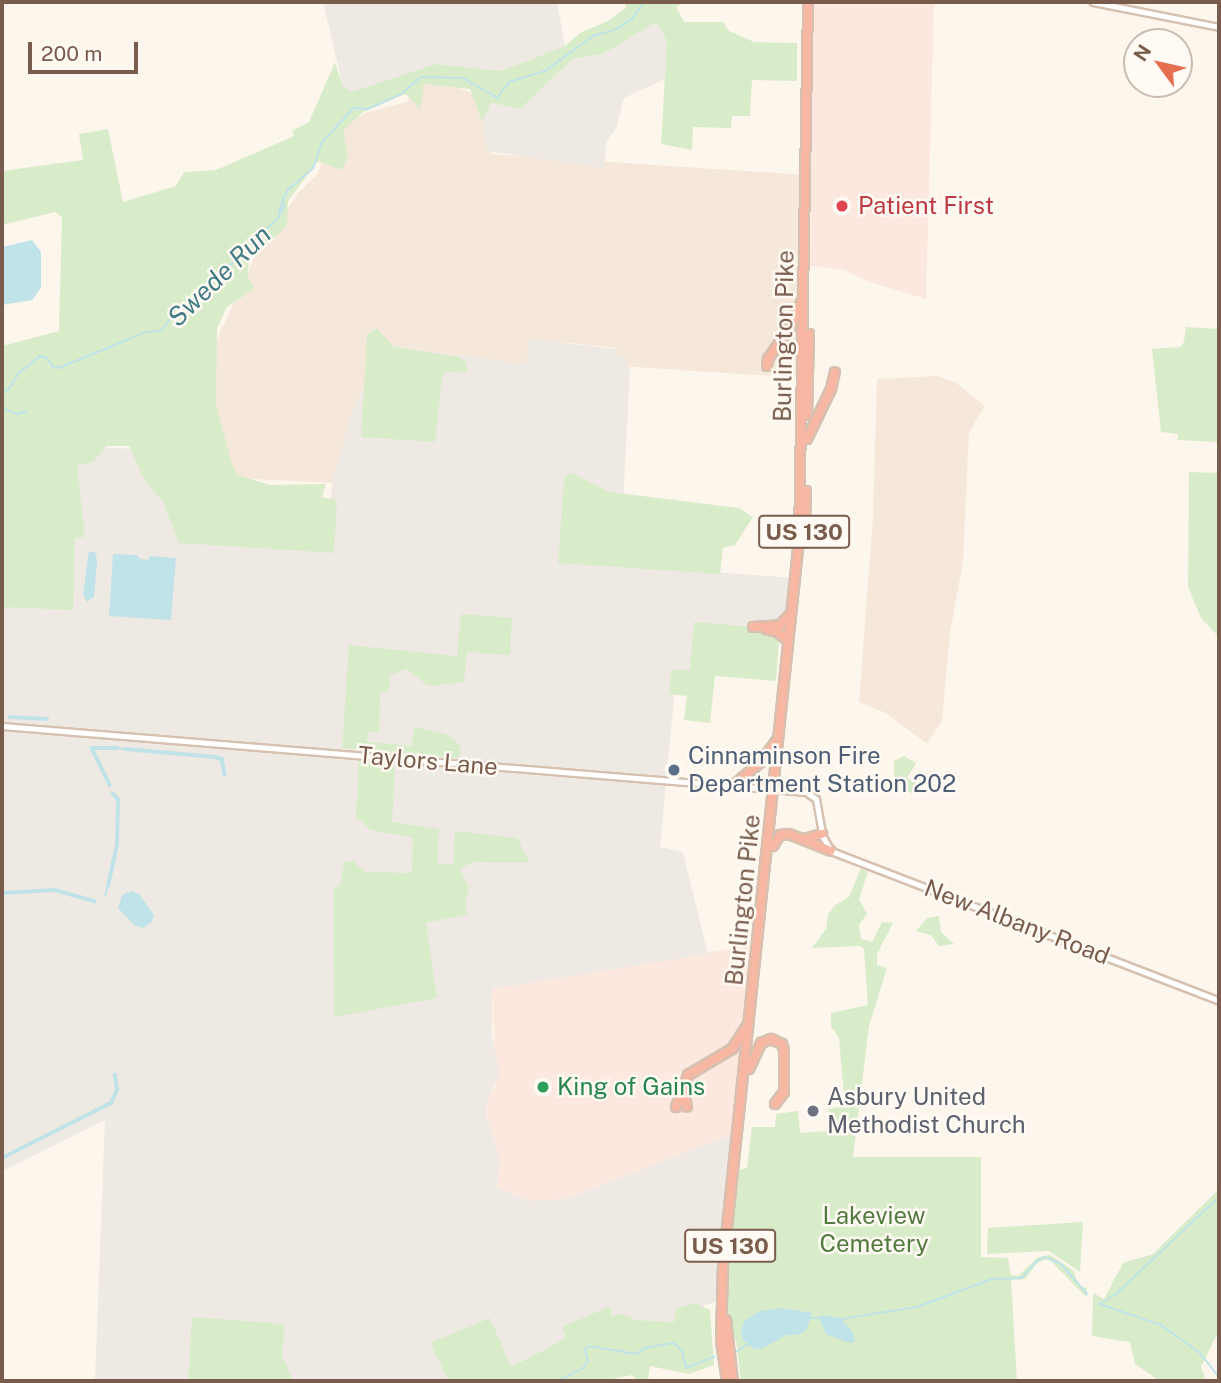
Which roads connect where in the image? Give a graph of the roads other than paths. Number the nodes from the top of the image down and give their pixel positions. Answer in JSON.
{"nodes":[{"id":1,"x":811,"y":2,"type":"edge"},
{"id":2,"x":1093,"y":2,"type":"edge"},
{"id":3,"x":1219,"y":27,"type":"edge"},
{"id":4,"x":804,"y":294,"type":"junction"},
{"id":5,"x":767,"y":366,"type":"dead end"},
{"id":6,"x":835,"y":372,"type":"dead end"},
{"id":7,"x":807,"y":439,"type":"junction"},
{"id":8,"x":792,"y":609,"type":"junction"},
{"id":9,"x":788,"y":642,"type":"junction"},
{"id":10,"x":2,"y":726,"type":"edge"},
{"id":11,"x":779,"y":737,"type":"junction"},
{"id":12,"x":752,"y":771,"type":"junction"},
{"id":13,"x":733,"y":786,"type":"junction"},
{"id":14,"x":749,"y":788,"type":"junction"},
{"id":15,"x":776,"y":790,"type":"junction"},
{"id":16,"x":822,"y":834,"type":"junction"},
{"id":17,"x":801,"y":838,"type":"junction"},
{"id":18,"x":773,"y":846,"type":"junction"},
{"id":19,"x":831,"y":851,"type":"junction"},
{"id":20,"x":1219,"y":1001,"type":"edge"},
{"id":21,"x":750,"y":1020,"type":"junction"},
{"id":22,"x":750,"y":1069,"type":"junction"},
{"id":23,"x":683,"y":1088,"type":"junction"},
{"id":24,"x":775,"y":1104,"type":"dead end"},
{"id":25,"x":676,"y":1107,"type":"dead end"},
{"id":26,"x":687,"y":1107,"type":"dead end"},
{"id":27,"x":727,"y":1381,"type":"edge"},
{"id":28,"x":733,"y":1381,"type":"edge"}],
"edges":[{"from":1,"to":4,"type":"highway","name":"Burlington Pike","number":"US 130"},
{"from":1,"to":7,"type":"highway","name":"Burlington Pike","number":"US 130"},
{"from":2,"to":3,"type":"street"},
{"from":4,"to":5,"type":"highway"},
{"from":4,"to":8,"type":"highway","name":"Burlington Pike","number":"US 130"},
{"from":6,"to":7,"type":"highway"},
{"from":7,"to":15,"type":"highway","name":"Burlington Pike","number":"US 130"},
{"from":8,"to":9,"type":"highway","name":"Burlington Pike","number":"US 130"},
{"from":8,"to":9,"type":"highway"},
{"from":9,"to":11,"type":"highway","name":"Burlington Pike","number":"US 130"},
{"from":10,"to":13,"type":"street","name":"Taylors Lane"},
{"from":11,"to":12,"type":"highway"},
{"from":11,"to":15,"type":"highway","name":"Burlington Pike","number":"US 130"},
{"from":12,"to":13,"type":"highway"},
{"from":12,"to":14,"type":"highway"},
{"from":13,"to":14,"type":"street","name":"Taylors Lane"},
{"from":14,"to":15,"type":"street","name":"Taylors Lane"},
{"from":15,"to":16,"type":"street","name":"Taylors Lane"},
{"from":15,"to":18,"type":"highway","name":"Burlington Pike","number":"US 130"},
{"from":15,"to":21,"type":"highway","name":"Burlington Pike","number":"US 130"},
{"from":16,"to":17,"type":"highway"},
{"from":16,"to":19,"type":"street"},
{"from":17,"to":18,"type":"highway"},
{"from":17,"to":19,"type":"highway"},
{"from":18,"to":22,"type":"highway","name":"Burlington Pike","number":"US 130"},
{"from":19,"to":20,"type":"street","name":"New Albany Road"},
{"from":21,"to":23,"type":"highway"},
{"from":21,"to":27,"type":"highway","name":"Burlington Pike","number":"US 130"},
{"from":22,"to":24,"type":"highway"},
{"from":22,"to":28,"type":"highway","name":"Burlington Pike","number":"US 130"},
{"from":23,"to":25,"type":"highway"},
{"from":23,"to":26,"type":"highway"}]}
